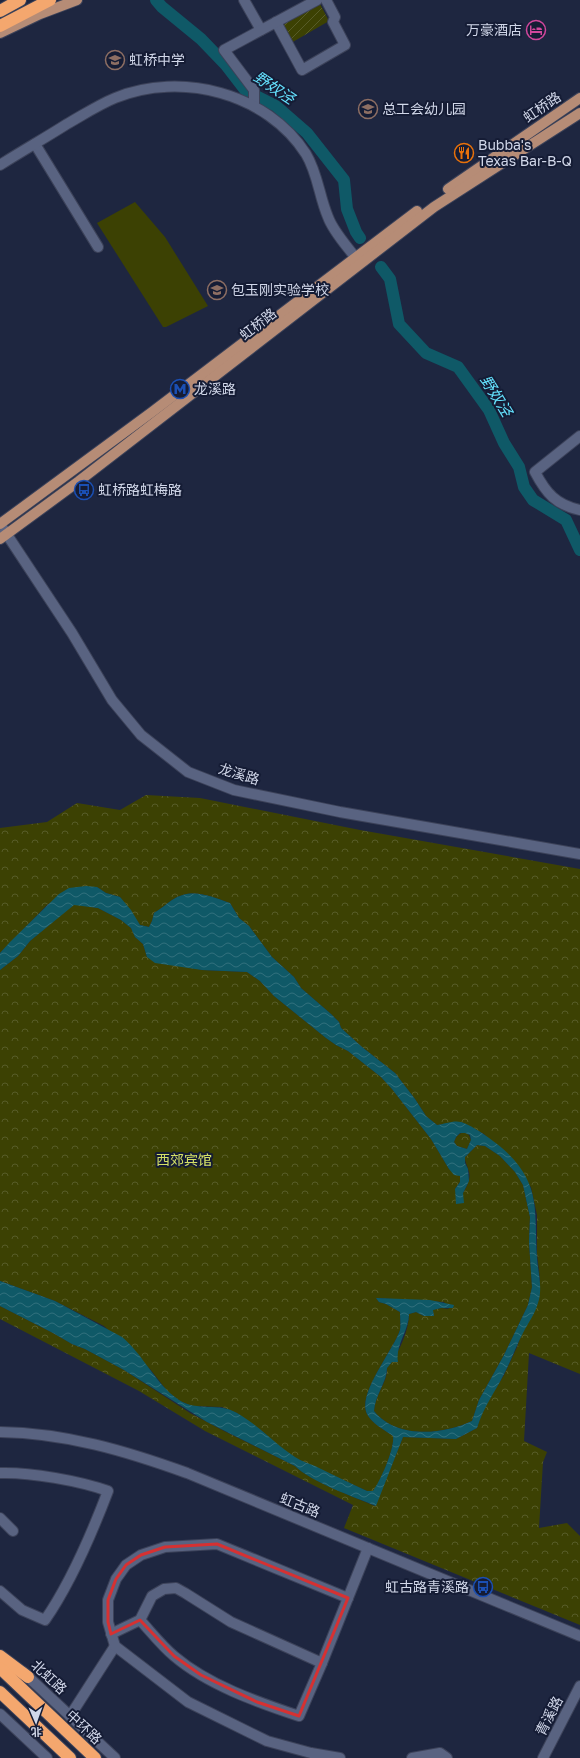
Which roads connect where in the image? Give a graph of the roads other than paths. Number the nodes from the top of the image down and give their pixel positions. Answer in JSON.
{"nodes":[{"id":1,"x":20,"y":0,"type":"edge"},
{"id":2,"x":50,"y":0,"type":"edge"},
{"id":3,"x":77,"y":0,"type":"edge"},
{"id":4,"x":244,"y":0,"type":"edge"},
{"id":5,"x":317,"y":0,"type":"edge"},
{"id":6,"x":326,"y":0,"type":"edge"},
{"id":7,"x":0,"y":11,"type":"edge"},
{"id":8,"x":276,"y":22,"type":"junction"},
{"id":9,"x":0,"y":26,"type":"edge"},
{"id":10,"x":261,"y":30,"type":"junction"},
{"id":11,"x":0,"y":33,"type":"edge"},
{"id":12,"x":580,"y":98,"type":"edge"},
{"id":13,"x":254,"y":105,"type":"junction"},
{"id":14,"x":580,"y":113,"type":"edge"},
{"id":15,"x":35,"y":144,"type":"junction"},
{"id":16,"x":0,"y":165,"type":"edge"},
{"id":17,"x":98,"y":247,"type":"dead end"},
{"id":18,"x":354,"y":257,"type":"junction"},
{"id":19,"x":580,"y":436,"type":"edge"},
{"id":20,"x":580,"y":512,"type":"edge"},
{"id":21,"x":0,"y":524,"type":"edge"},
{"id":22,"x":3,"y":537,"type":"edge"},
{"id":23,"x":580,"y":854,"type":"edge"},
{"id":24,"x":0,"y":1432,"type":"edge"},
{"id":25,"x":0,"y":1473,"type":"edge"},
{"id":26,"x":0,"y":1518,"type":"edge"},
{"id":27,"x":13,"y":1531,"type":"dead end"},
{"id":28,"x":368,"y":1548,"type":"junction"},
{"id":29,"x":0,"y":1591,"type":"edge"},
{"id":30,"x":348,"y":1598,"type":"junction"},
{"id":31,"x":140,"y":1620,"type":"junction"},
{"id":32,"x":111,"y":1634,"type":"junction"},
{"id":33,"x":580,"y":1636,"type":"edge"},
{"id":34,"x":115,"y":1646,"type":"junction"},
{"id":35,"x":0,"y":1649,"type":"edge"},
{"id":36,"x":0,"y":1656,"type":"edge"},
{"id":37,"x":322,"y":1663,"type":"junction"},
{"id":38,"x":0,"y":1668,"type":"edge"},
{"id":39,"x":28,"y":1677,"type":"junction"},
{"id":40,"x":580,"y":1686,"type":"edge"},
{"id":41,"x":0,"y":1692,"type":"edge"},
{"id":42,"x":0,"y":1714,"type":"edge"},
{"id":43,"x":70,"y":1716,"type":"junction"},
{"id":44,"x":48,"y":1758,"type":"edge"},
{"id":45,"x":70,"y":1758,"type":"edge"},
{"id":46,"x":95,"y":1758,"type":"edge"},
{"id":47,"x":115,"y":1758,"type":"edge"},
{"id":48,"x":340,"y":1758,"type":"edge"},
{"id":49,"x":412,"y":1758,"type":"edge"},
{"id":50,"x":447,"y":1758,"type":"edge"},
{"id":51,"x":543,"y":1758,"type":"edge"}],
"edges":[{"from":1,"to":7,"type":"highway"},
{"from":2,"to":9,"type":"highway"},
{"from":3,"to":11,"type":"main road"},
{"from":4,"to":10,"type":"street"},
{"from":5,"to":8,"type":"street"},
{"from":6,"to":8,"type":"street"},
{"from":8,"to":10,"type":"street"},
{"from":10,"to":13,"type":"street"},
{"from":12,"to":18,"type":"main road","name":"虹桥路"},
{"from":13,"to":15,"type":"street"},
{"from":13,"to":18,"type":"street"},
{"from":14,"to":22,"type":"main road","name":"虹桥路"},
{"from":15,"to":16,"type":"street"},
{"from":15,"to":17,"type":"street"},
{"from":18,"to":21,"type":"main road","name":"虹桥路"},
{"from":19,"to":20,"type":"street"},
{"from":21,"to":22,"type":"street","name":"龙溪路"},
{"from":22,"to":23,"type":"street","name":"龙溪路"},
{"from":24,"to":28,"type":"street","name":"虹古路"},
{"from":25,"to":29,"type":"street"},
{"from":26,"to":27,"type":"street"},
{"from":28,"to":30,"type":"street"},
{"from":28,"to":33,"type":"street","name":"虹古路"},
{"from":30,"to":32,"type":"street"},
{"from":30,"to":37,"type":"street"},
{"from":31,"to":32,"type":"street"},
{"from":31,"to":37,"type":"street"},
{"from":31,"to":37,"type":"street"},
{"from":32,"to":34,"type":"street"},
{"from":34,"to":43,"type":"street"},
{"from":34,"to":48,"type":"street"},
{"from":35,"to":39,"type":"street","name":"北虹路"},
{"from":36,"to":39,"type":"highway"},
{"from":38,"to":46,"type":"highway","name":"中环路"},
{"from":39,"to":43,"type":"street","name":"北虹路"},
{"from":40,"to":51,"type":"street","name":"青溪路"},
{"from":41,"to":45,"type":"highway"},
{"from":42,"to":44,"type":"street"},
{"from":43,"to":47,"type":"street","name":"北虹路"},
{"from":49,"to":50,"type":"street"}]}
